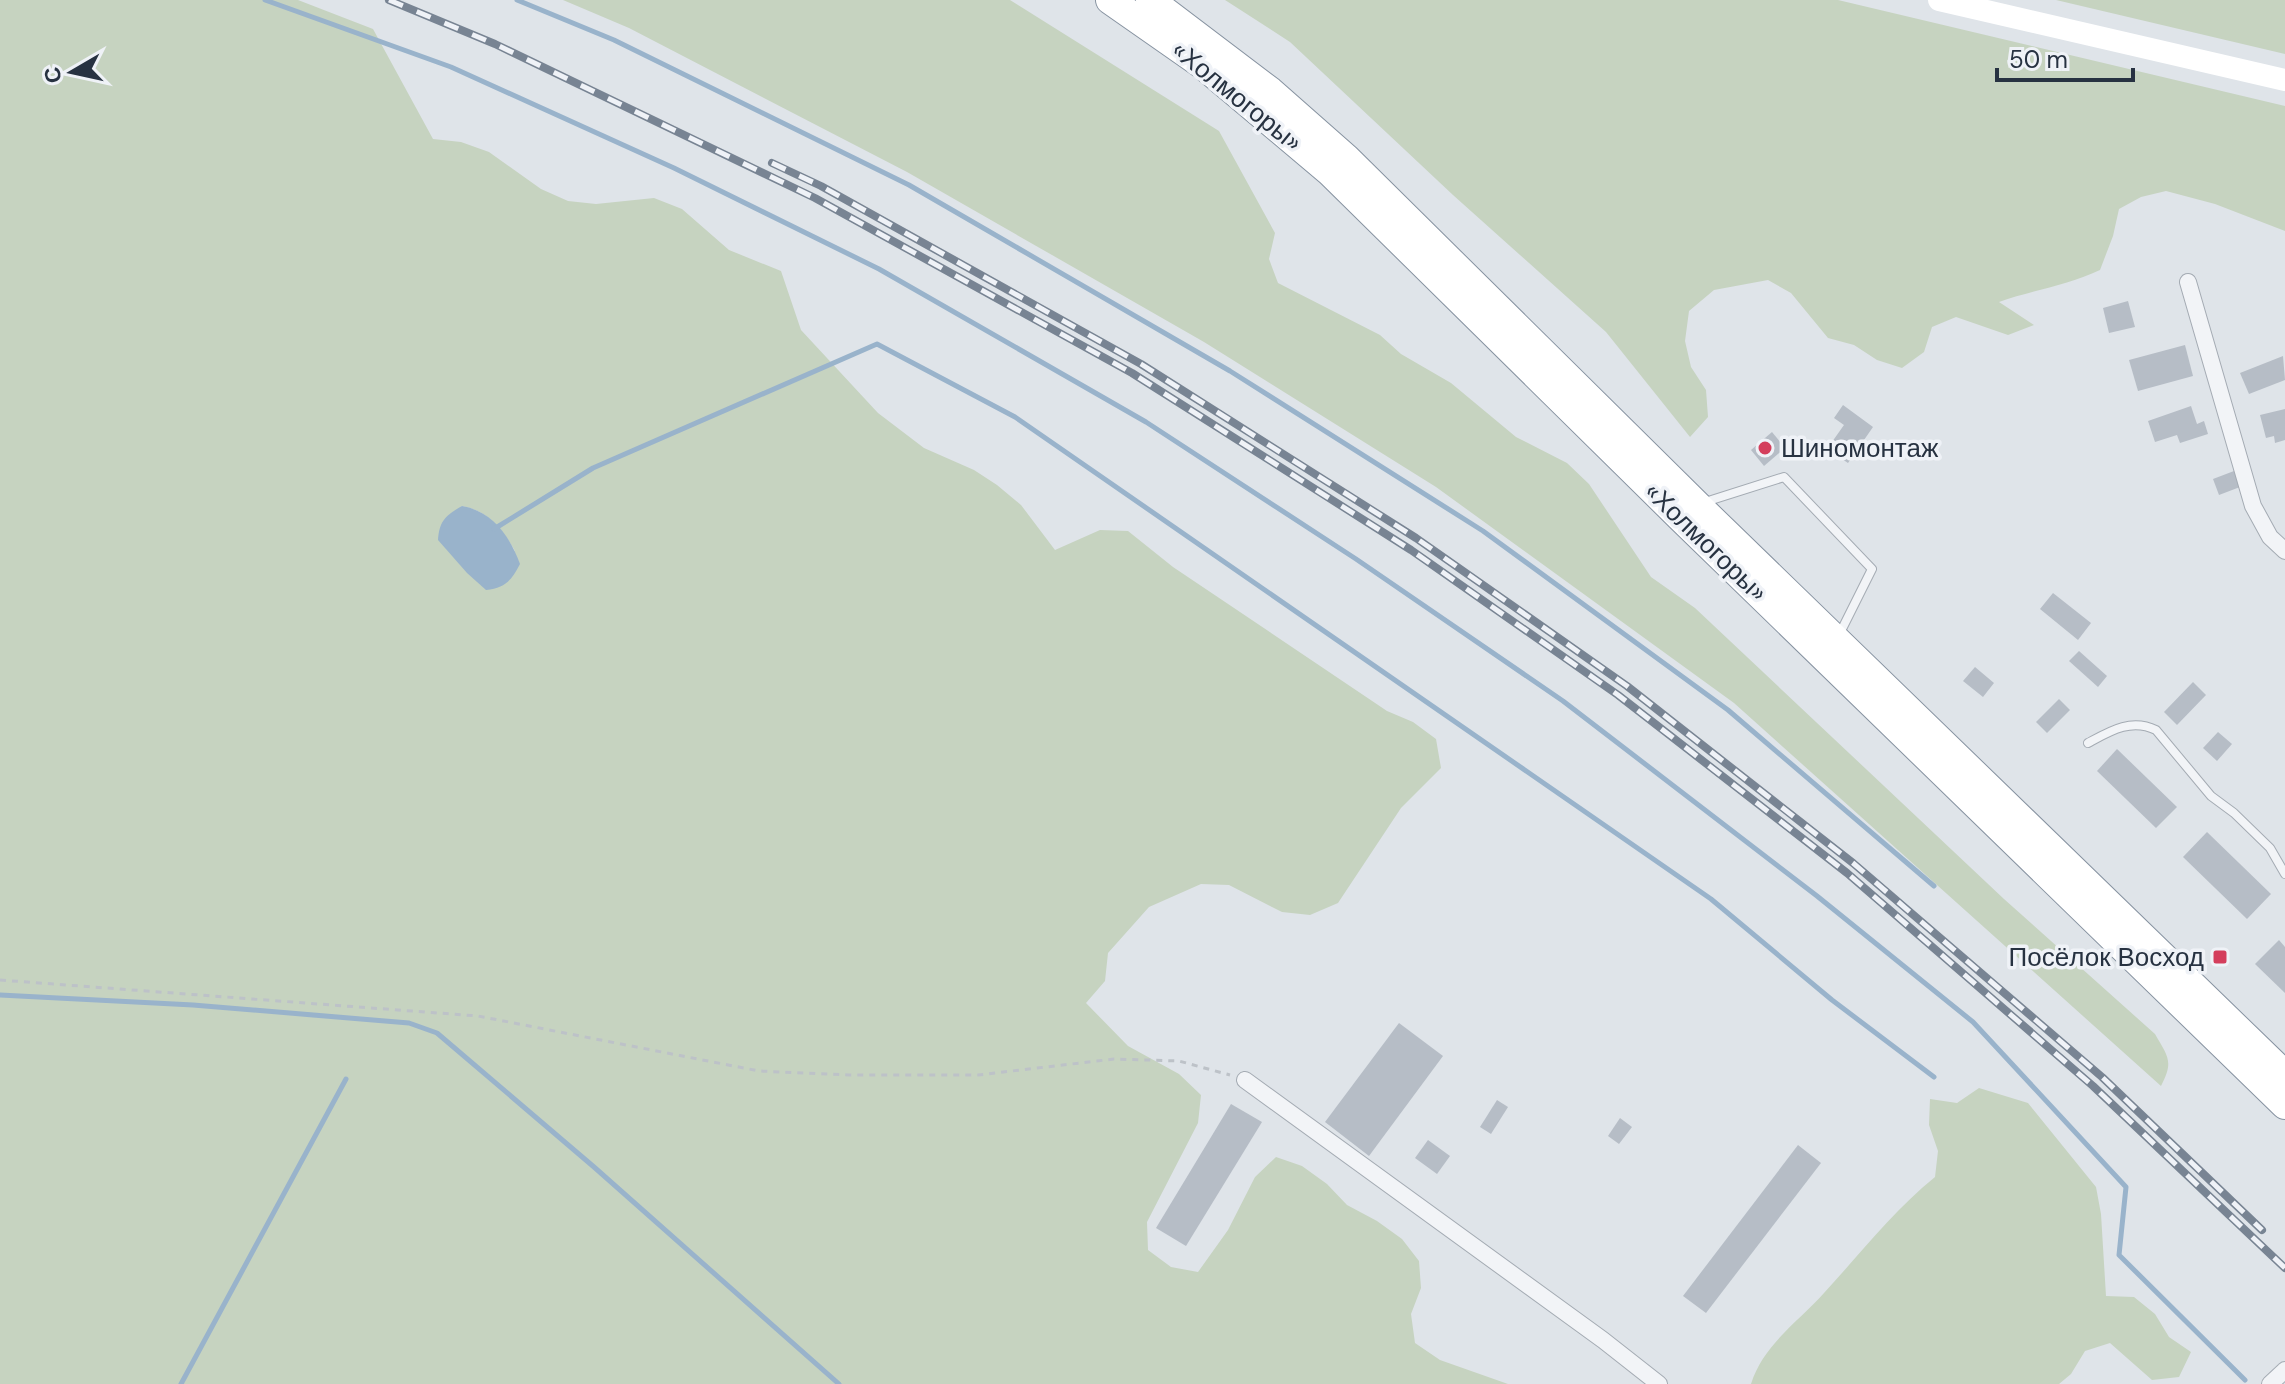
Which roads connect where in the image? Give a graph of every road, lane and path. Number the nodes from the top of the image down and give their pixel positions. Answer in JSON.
{"nodes":[{"id":1,"x":1110,"y":0,"type":"edge"},
{"id":2,"x":1150,"y":0,"type":"edge"},
{"id":3,"x":1939,"y":0,"type":"edge"},
{"id":4,"x":2285,"y":80,"type":"edge"},
{"id":5,"x":2188,"y":282,"type":"dead end"},
{"id":6,"x":1697,"y":505,"type":"junction"},
{"id":7,"x":2285,"y":551,"type":"edge"},
{"id":8,"x":1836,"y":639,"type":"junction"},
{"id":9,"x":2088,"y":743,"type":"dead end"},
{"id":10,"x":2285,"y":874,"type":"edge"},
{"id":11,"x":0,"y":980,"type":"edge"},
{"id":12,"x":2285,"y":1075,"type":"edge"},
{"id":13,"x":1245,"y":1080,"type":"joint"},
{"id":14,"x":2285,"y":1105,"type":"edge"},
{"id":15,"x":2285,"y":1370,"type":"edge"},
{"id":16,"x":1659,"y":1384,"type":"edge"},
{"id":17,"x":2270,"y":1384,"type":"edge"}],
"edges":[{"from":1,"to":14,"type":"highway","name":"«Холмогоры»"},
{"from":2,"to":6,"type":"highway","name":"«Холмогоры»"},
{"from":3,"to":4,"type":"main road"},
{"from":5,"to":7,"type":"street"},
{"from":6,"to":8,"type":"highway","name":"«Холмогоры»"},
{"from":6,"to":8,"type":"lane"},
{"from":8,"to":12,"type":"highway","name":"«Холмогоры»"},
{"from":9,"to":10,"type":"lane"},
{"from":11,"to":13,"type":"path"},
{"from":13,"to":16,"type":"street"},
{"from":15,"to":17,"type":"street"}]}
